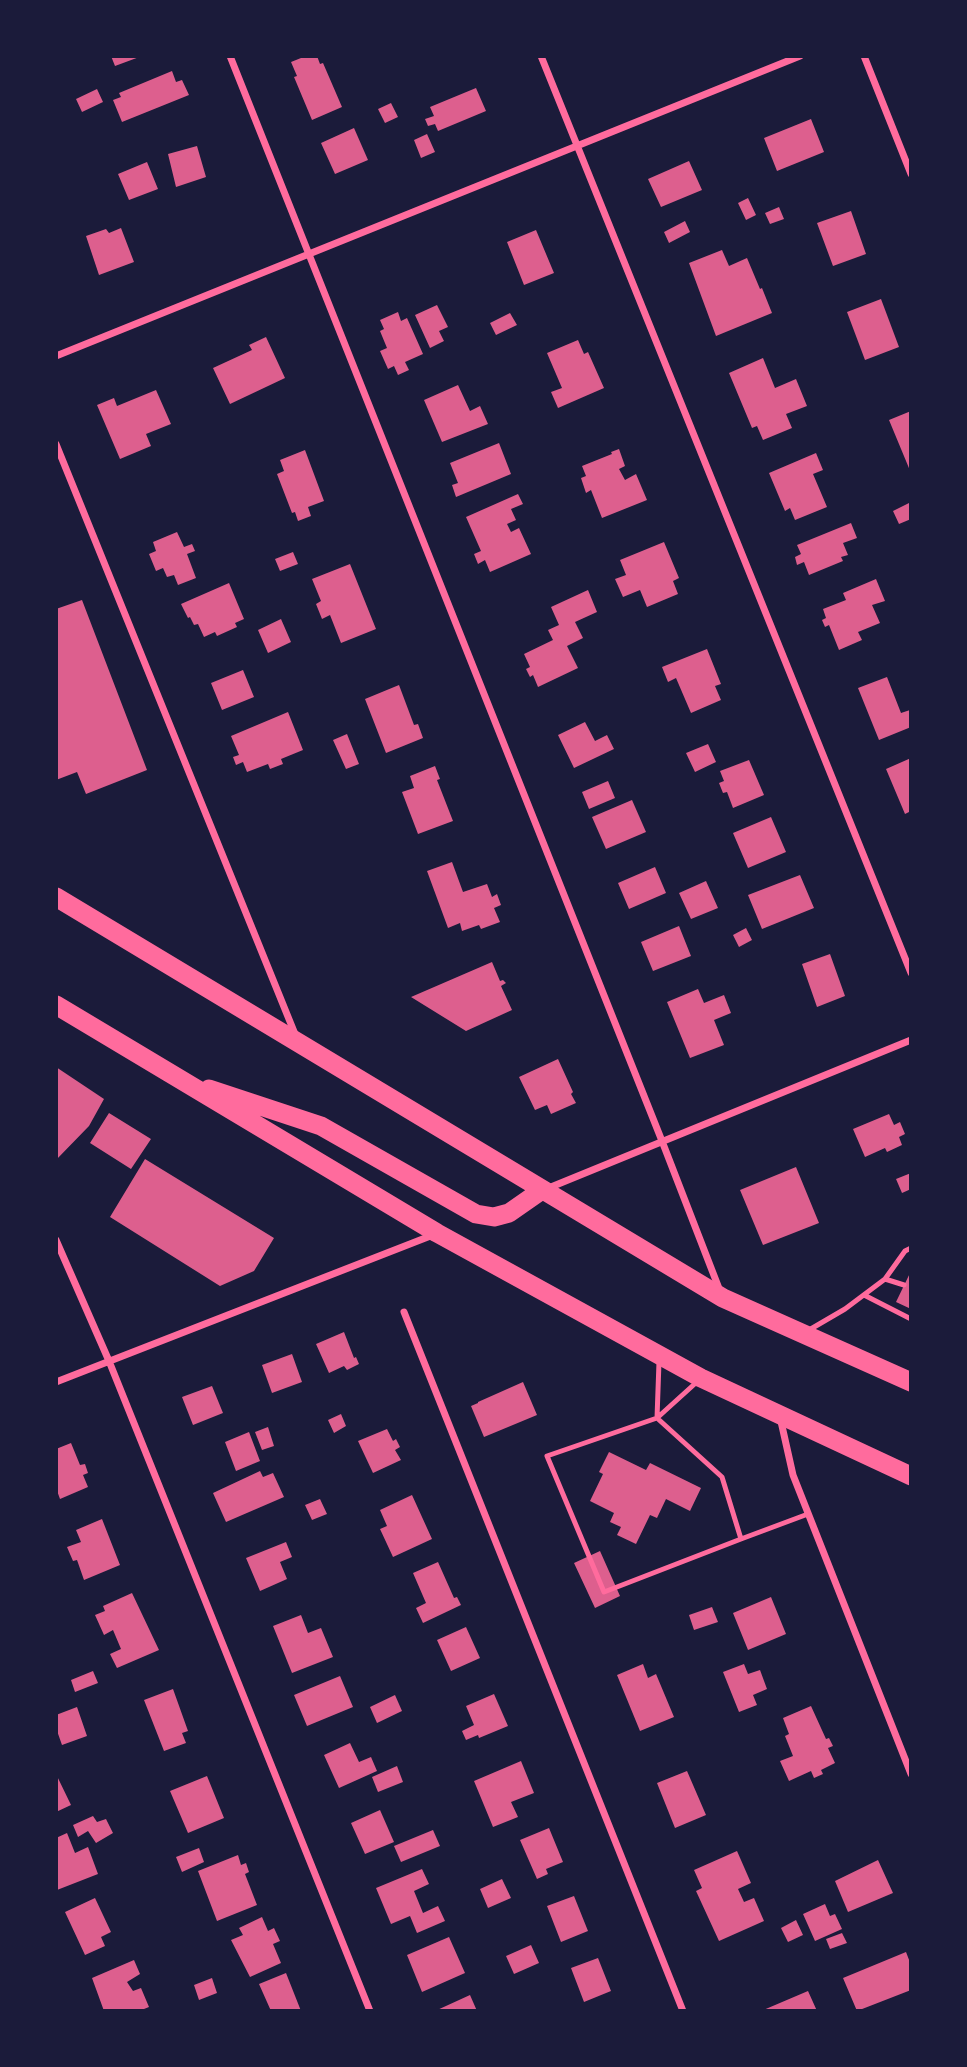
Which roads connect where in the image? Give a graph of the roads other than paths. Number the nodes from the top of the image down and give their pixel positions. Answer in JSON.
{"nodes":[{"id":1,"x":230,"y":56,"type":"edge"},
{"id":2,"x":541,"y":56,"type":"edge"},
{"id":3,"x":800,"y":56,"type":"edge"},
{"id":4,"x":864,"y":56,"type":"edge"},
{"id":5,"x":577,"y":146,"type":"junction"},
{"id":6,"x":911,"y":174,"type":"edge"},
{"id":7,"x":309,"y":254,"type":"junction"},
{"id":8,"x":56,"y":356,"type":"edge"},
{"id":9,"x":56,"y":444,"type":"edge"},
{"id":10,"x":56,"y":897,"type":"edge"},
{"id":11,"x":911,"y":972,"type":"edge"},
{"id":12,"x":56,"y":1005,"type":"edge"},
{"id":13,"x":911,"y":1040,"type":"edge"},
{"id":14,"x":299,"y":1043,"type":"junction"},
{"id":15,"x":175,"y":1078,"type":"junction"},
{"id":16,"x":662,"y":1141,"type":"junction"},
{"id":17,"x":542,"y":1190,"type":"junction"},
{"id":18,"x":437,"y":1233,"type":"junction"},
{"id":19,"x":56,"y":1240,"type":"edge"},
{"id":20,"x":911,"y":1248,"type":"edge"},
{"id":21,"x":885,"y":1279,"type":"junction"},
{"id":22,"x":904,"y":1285,"type":"dead end"},
{"id":23,"x":864,"y":1295,"type":"junction"},
{"id":24,"x":723,"y":1298,"type":"junction"},
{"id":25,"x":404,"y":1312,"type":"dead end"},
{"id":26,"x":911,"y":1319,"type":"edge"},
{"id":27,"x":803,"y":1334,"type":"junction"},
{"id":28,"x":660,"y":1355,"type":"junction"},
{"id":29,"x":109,"y":1361,"type":"junction"},
{"id":30,"x":701,"y":1378,"type":"junction"},
{"id":31,"x":911,"y":1381,"type":"edge"},
{"id":32,"x":56,"y":1382,"type":"edge"},
{"id":33,"x":780,"y":1415,"type":"junction"},
{"id":34,"x":657,"y":1418,"type":"junction"},
{"id":35,"x":911,"y":1476,"type":"edge"},
{"id":36,"x":808,"y":1514,"type":"junction"},
{"id":37,"x":741,"y":1539,"type":"junction"},
{"id":38,"x":911,"y":1774,"type":"edge"},
{"id":39,"x":370,"y":2011,"type":"edge"},
{"id":40,"x":683,"y":2011,"type":"edge"}],
"edges":[{"from":1,"to":7,"type":"street"},
{"from":2,"to":5,"type":"street"},
{"from":3,"to":5,"type":"street"},
{"from":4,"to":6,"type":"street"},
{"from":5,"to":7,"type":"street"},
{"from":5,"to":11,"type":"street"},
{"from":7,"to":8,"type":"street"},
{"from":7,"to":16,"type":"street"},
{"from":9,"to":14,"type":"street"},
{"from":10,"to":14,"type":"highway"},
{"from":12,"to":15,"type":"highway"},
{"from":13,"to":16,"type":"street"},
{"from":14,"to":17,"type":"highway"},
{"from":15,"to":17,"type":"highway"},
{"from":15,"to":18,"type":"highway"},
{"from":16,"to":17,"type":"street"},
{"from":16,"to":24,"type":"street"},
{"from":17,"to":24,"type":"highway"},
{"from":18,"to":28,"type":"highway"},
{"from":18,"to":29,"type":"street"},
{"from":19,"to":29,"type":"street"},
{"from":20,"to":21,"type":"lane"},
{"from":21,"to":22,"type":"lane"},
{"from":21,"to":23,"type":"lane"},
{"from":23,"to":26,"type":"lane"},
{"from":23,"to":27,"type":"lane"},
{"from":24,"to":27,"type":"highway"},
{"from":25,"to":40,"type":"street"},
{"from":27,"to":31,"type":"highway"},
{"from":28,"to":30,"type":"highway"},
{"from":28,"to":34,"type":"lane"},
{"from":29,"to":32,"type":"street"},
{"from":29,"to":39,"type":"street"},
{"from":30,"to":33,"type":"highway"},
{"from":30,"to":34,"type":"lane"},
{"from":33,"to":35,"type":"highway"},
{"from":33,"to":36,"type":"street"},
{"from":34,"to":37,"type":"lane"},
{"from":34,"to":37,"type":"lane"},
{"from":36,"to":37,"type":"lane"},
{"from":36,"to":38,"type":"street"}]}
